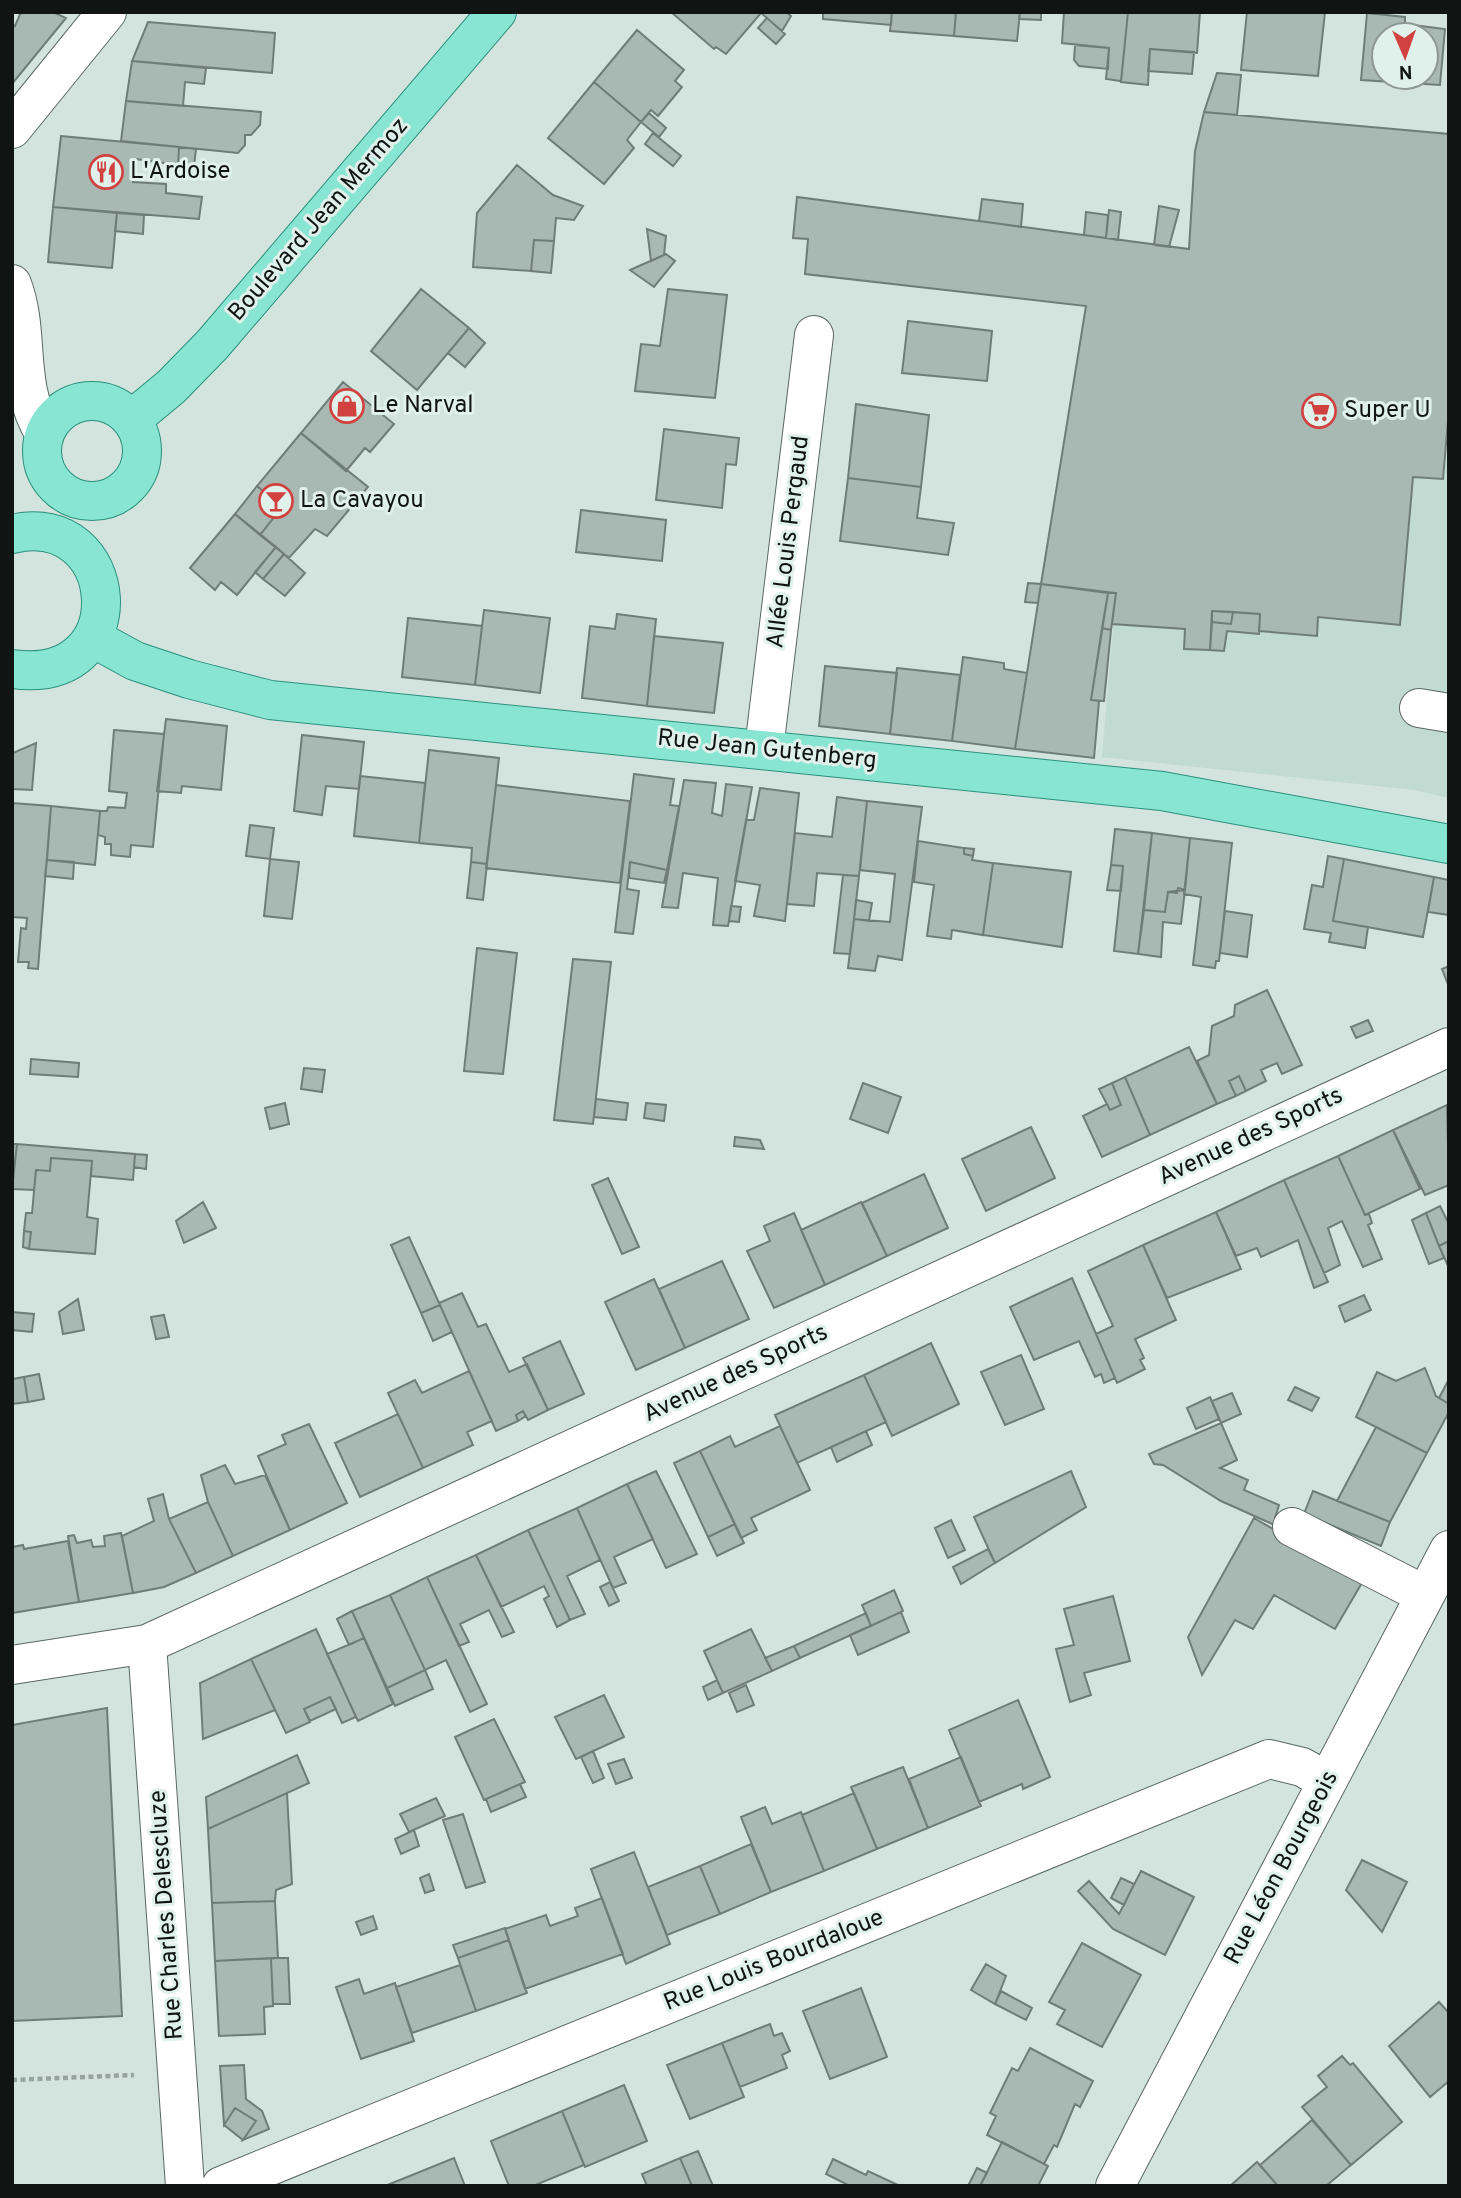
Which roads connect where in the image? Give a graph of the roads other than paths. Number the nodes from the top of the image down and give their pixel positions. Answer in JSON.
{"nodes":[{"id":1,"x":107,"y":12,"type":"edge"},
{"id":2,"x":497,"y":12,"type":"edge"},
{"id":3,"x":12,"y":129,"type":"edge"},
{"id":4,"x":12,"y":284,"type":"edge"},
{"id":5,"x":814,"y":335,"type":"dead end"},
{"id":6,"x":131,"y":420,"type":"junction"},
{"id":7,"x":44,"y":433,"type":"junction"},
{"id":8,"x":53,"y":483,"type":"junction"},
{"id":9,"x":109,"y":498,"type":"junction"},
{"id":10,"x":19,"y":533,"type":"edge"},
{"id":11,"x":83,"y":552,"type":"junction"},
{"id":12,"x":93,"y":638,"type":"junction"},
{"id":13,"x":12,"y":670,"type":"edge"},
{"id":14,"x":764,"y":749,"type":"junction"},
{"id":15,"x":1449,"y":844,"type":"edge"},
{"id":16,"x":1449,"y":1047,"type":"edge"},
{"id":17,"x":1292,"y":1527,"type":"dead end"},
{"id":18,"x":1449,"y":1550,"type":"edge"},
{"id":19,"x":1425,"y":1595,"type":"junction"},
{"id":20,"x":147,"y":1644,"type":"junction"},
{"id":21,"x":12,"y":1665,"type":"edge"},
{"id":22,"x":1327,"y":1781,"type":"junction"},
{"id":23,"x":186,"y":2186,"type":"edge"},
{"id":24,"x":222,"y":2186,"type":"edge"},
{"id":25,"x":1115,"y":2186,"type":"edge"}],
"edges":[{"from":1,"to":3,"type":"street"},
{"from":2,"to":6,"type":"main road","name":"Boulevard Jean Mermoz"},
{"from":4,"to":7,"type":"street"},
{"from":5,"to":14,"type":"street","name":"Allée Louis Pergaud"},
{"from":6,"to":7,"type":"main road"},
{"from":6,"to":9,"type":"main road"},
{"from":7,"to":8,"type":"main road"},
{"from":8,"to":9,"type":"main road"},
{"from":8,"to":10,"type":"main road"},
{"from":9,"to":11,"type":"main road"},
{"from":10,"to":11,"type":"main road"},
{"from":11,"to":12,"type":"main road"},
{"from":12,"to":13,"type":"main road"},
{"from":12,"to":14,"type":"main road","name":"Rue Jean Gutenberg"},
{"from":14,"to":15,"type":"main road","name":"Rue Jean Gutenberg"},
{"from":16,"to":20,"type":"street","name":"Avenue des Sports"},
{"from":17,"to":19,"type":"street"},
{"from":18,"to":19,"type":"street","name":"Rue Léon Bourgeois"},
{"from":19,"to":22,"type":"street","name":"Rue Léon Bourgeois"},
{"from":20,"to":21,"type":"street","name":"Avenue des Sports"},
{"from":20,"to":23,"type":"street","name":"Rue Charles Delescluze"},
{"from":22,"to":24,"type":"street","name":"Rue Louis Bourdaloue"},
{"from":22,"to":25,"type":"street","name":"Rue Léon Bourgeois"}]}
